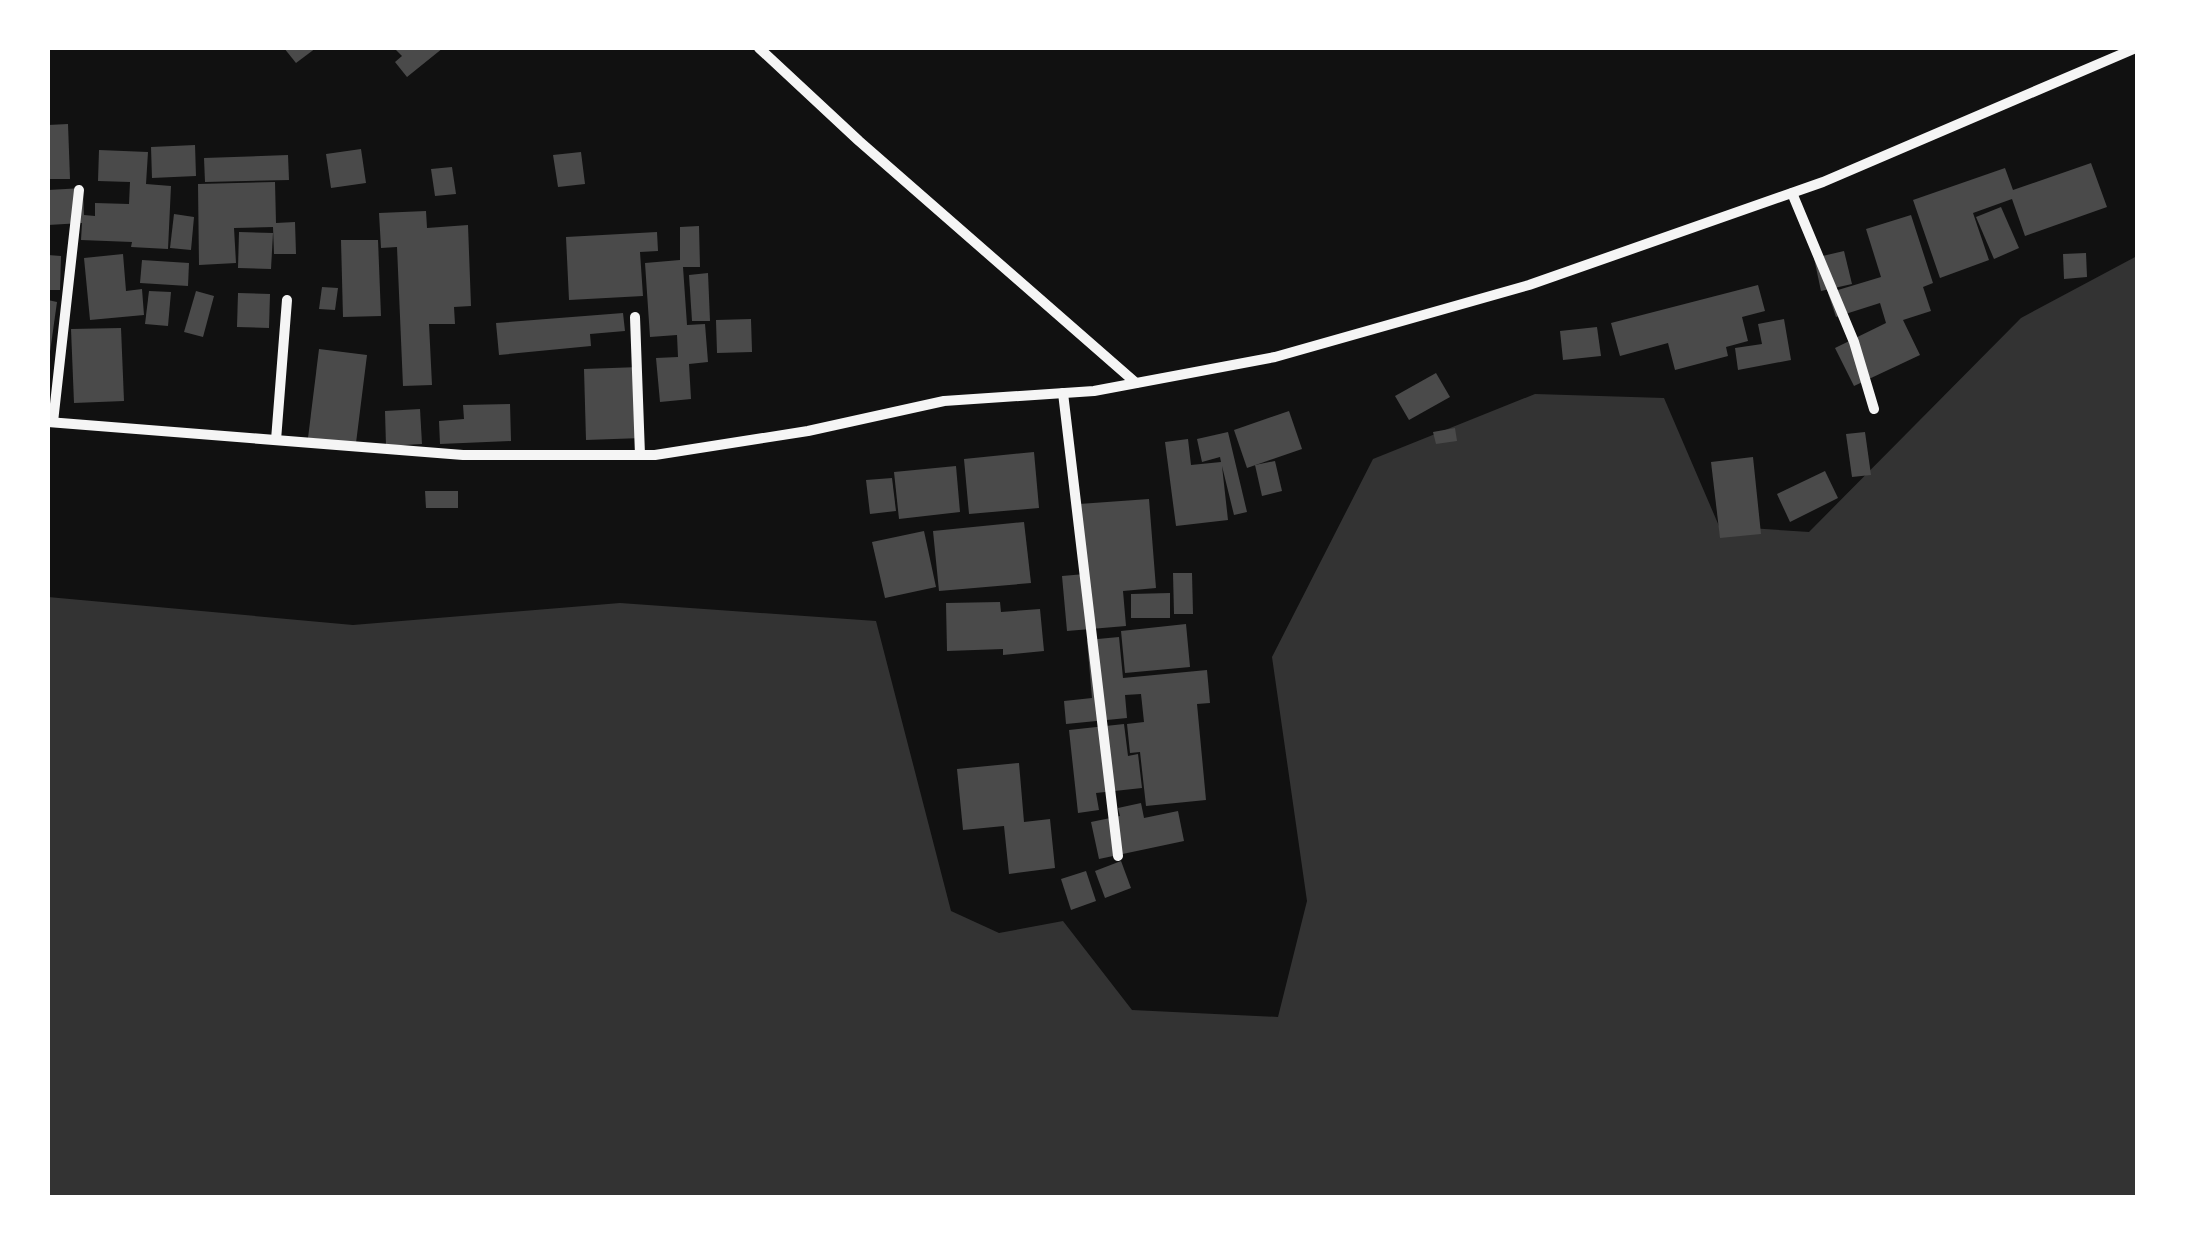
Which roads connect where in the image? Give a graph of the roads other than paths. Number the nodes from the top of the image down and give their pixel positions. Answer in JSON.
{"nodes":[{"id":1,"x":759,"y":48,"type":"edge"},
{"id":2,"x":2136,"y":48,"type":"edge"},
{"id":3,"x":79,"y":190,"type":"dead end"},
{"id":4,"x":1792,"y":193,"type":"junction"},
{"id":5,"x":288,"y":300,"type":"dead end"},
{"id":6,"x":635,"y":317,"type":"dead end"},
{"id":7,"x":1136,"y":383,"type":"junction"},
{"id":8,"x":1062,"y":393,"type":"junction"},
{"id":9,"x":1874,"y":409,"type":"dead end"},
{"id":10,"x":50,"y":422,"type":"edge"},
{"id":11,"x":276,"y":440,"type":"junction"},
{"id":12,"x":640,"y":455,"type":"junction"},
{"id":13,"x":1118,"y":856,"type":"dead end"}],
"edges":[{"from":1,"to":7,"type":"street"},
{"from":2,"to":4,"type":"street"},
{"from":3,"to":10,"type":"street"},
{"from":4,"to":7,"type":"street"},
{"from":4,"to":9,"type":"street"},
{"from":5,"to":11,"type":"street"},
{"from":6,"to":12,"type":"street"},
{"from":7,"to":8,"type":"street"},
{"from":8,"to":12,"type":"street"},
{"from":8,"to":13,"type":"street"},
{"from":10,"to":11,"type":"street"},
{"from":11,"to":12,"type":"street"}]}
